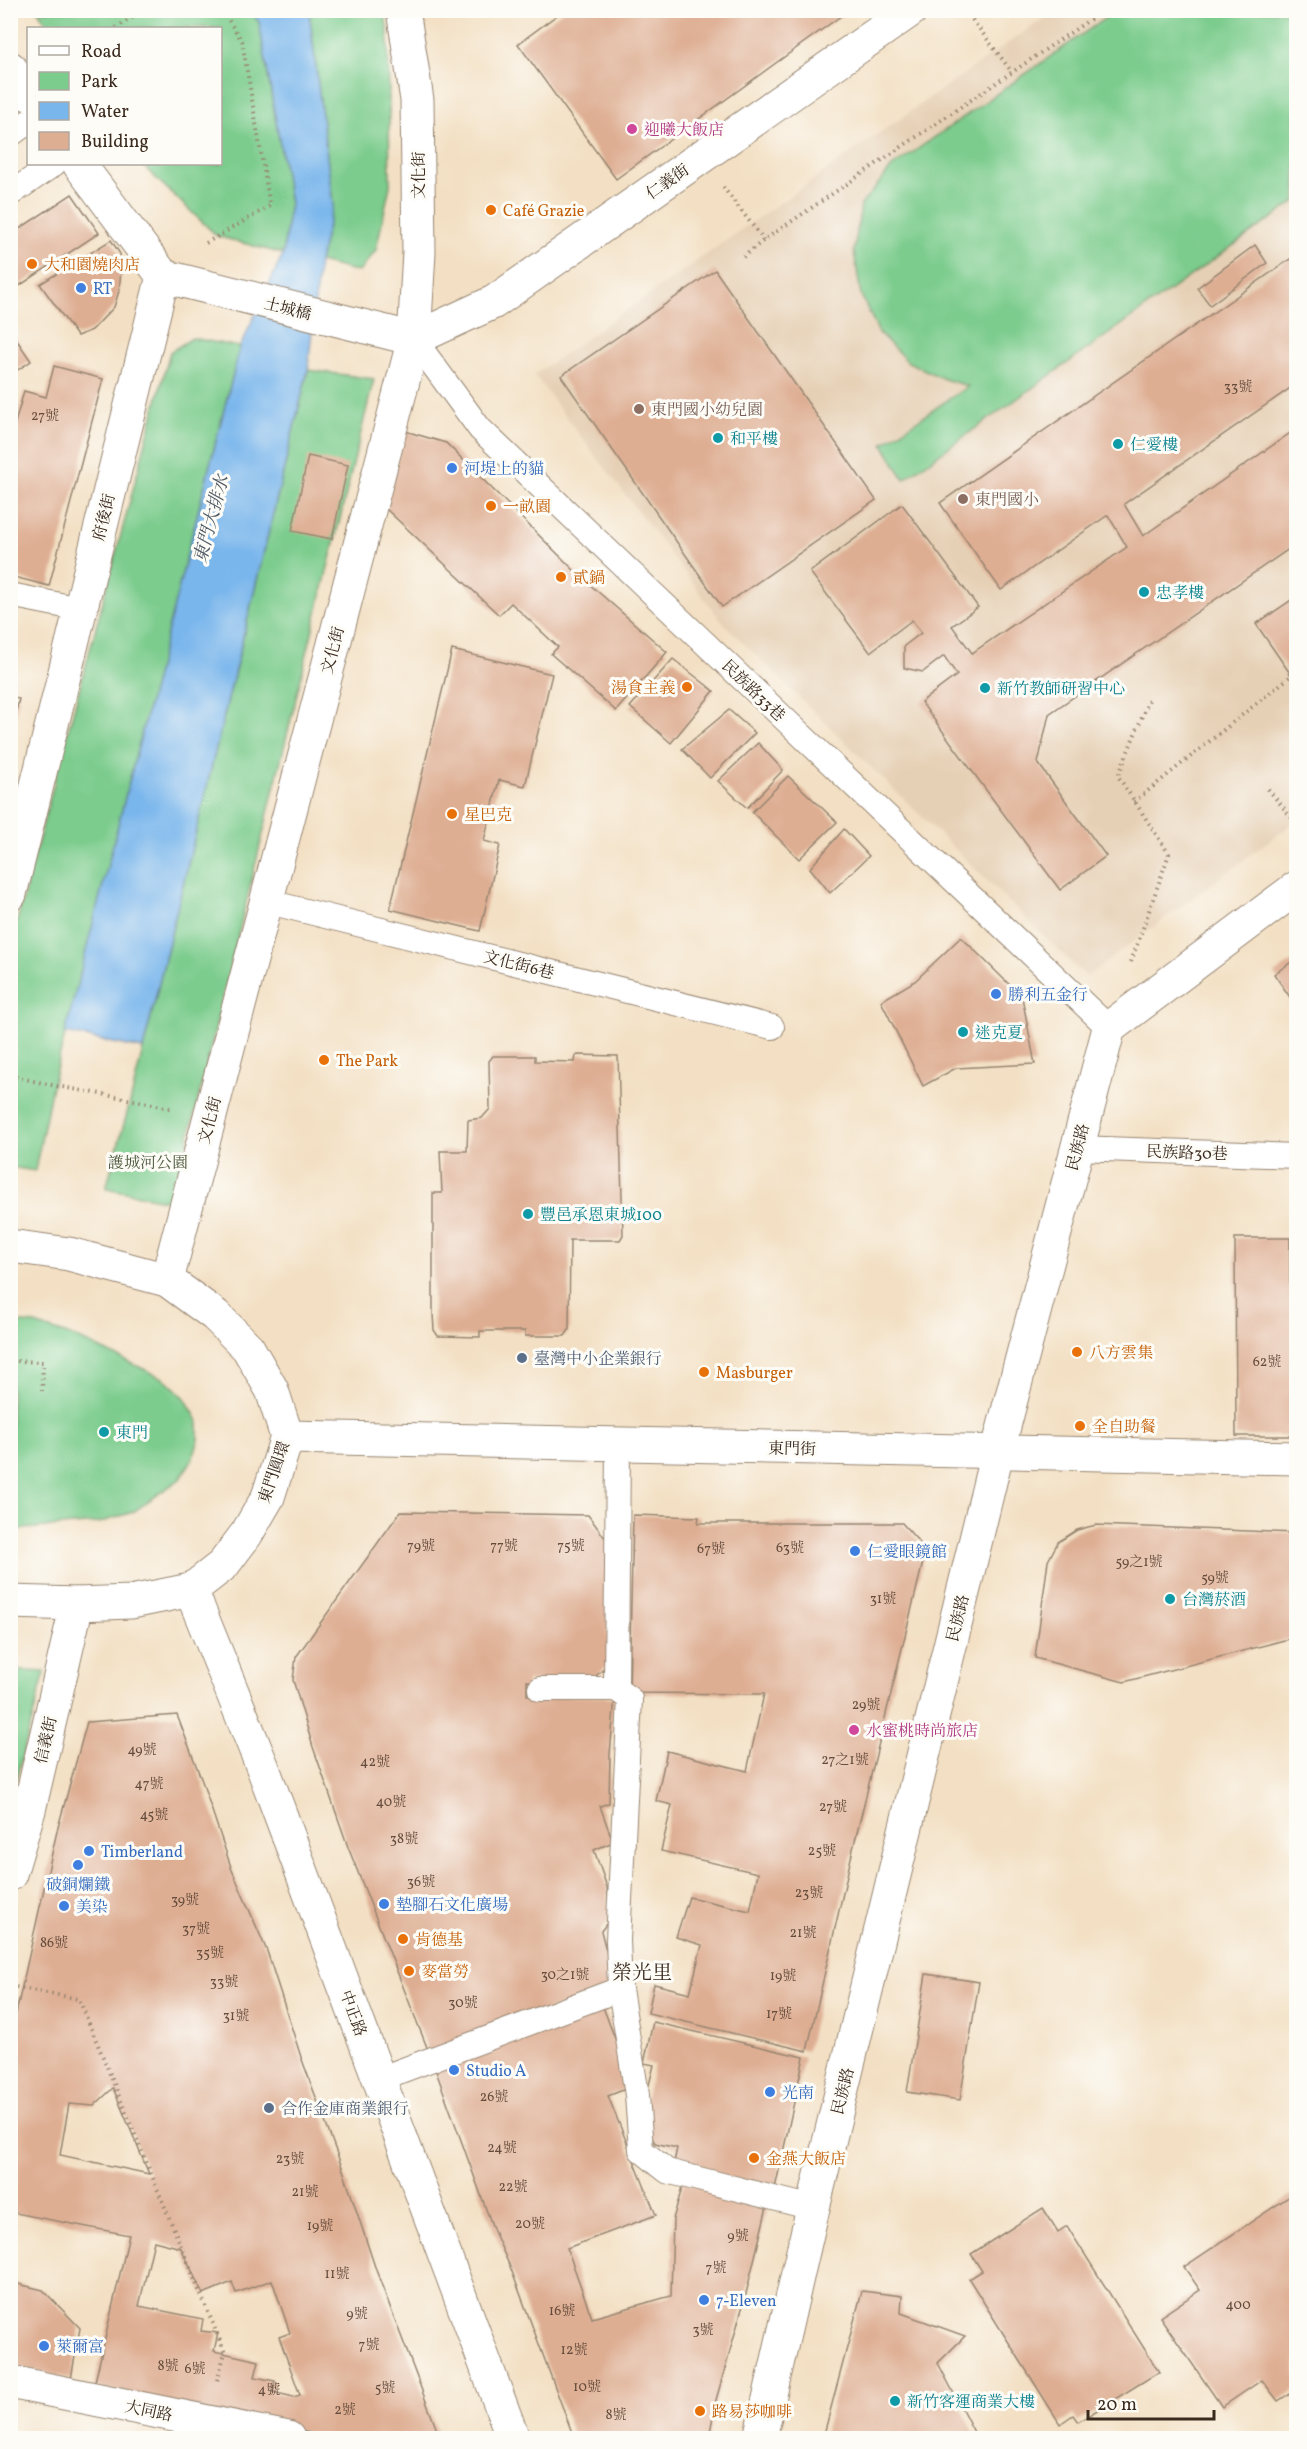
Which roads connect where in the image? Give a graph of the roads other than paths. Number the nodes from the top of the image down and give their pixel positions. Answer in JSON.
{"nodes":[{"id":1,"x":403,"y":10,"type":"edge"},
{"id":2,"x":911,"y":10,"type":"edge"},
{"id":3,"x":10,"y":68,"type":"edge"},
{"id":4,"x":27,"y":93,"type":"edge"},
{"id":5,"x":27,"y":123,"type":"edge"},
{"id":6,"x":10,"y":135,"type":"edge"},
{"id":7,"x":53,"y":165,"type":"edge"},
{"id":8,"x":81,"y":165,"type":"edge"},
{"id":9,"x":10,"y":194,"type":"edge"},
{"id":10,"x":163,"y":276,"type":"junction"},
{"id":11,"x":414,"y":339,"type":"junction"},
{"id":12,"x":10,"y":595,"type":"edge"},
{"id":13,"x":80,"y":609,"type":"junction"},
{"id":14,"x":1296,"y":888,"type":"edge"},
{"id":15,"x":10,"y":894,"type":"edge"},
{"id":16,"x":267,"y":899,"type":"junction"},
{"id":17,"x":772,"y":1027,"type":"dead end"},
{"id":18,"x":1109,"y":1028,"type":"junction"},
{"id":19,"x":1077,"y":1148,"type":"junction"},
{"id":20,"x":1296,"y":1156,"type":"edge"},
{"id":21,"x":10,"y":1246,"type":"edge"},
{"id":22,"x":167,"y":1280,"type":"junction"},
{"id":23,"x":287,"y":1437,"type":"junction"},
{"id":24,"x":618,"y":1444,"type":"junction"},
{"id":25,"x":997,"y":1453,"type":"junction"},
{"id":26,"x":1296,"y":1458,"type":"edge"},
{"id":27,"x":191,"y":1590,"type":"junction"},
{"id":28,"x":10,"y":1602,"type":"edge"},
{"id":29,"x":77,"y":1604,"type":"junction"},
{"id":30,"x":540,"y":1689,"type":"dead end"},
{"id":31,"x":616,"y":1689,"type":"junction"},
{"id":32,"x":10,"y":1874,"type":"edge"},
{"id":33,"x":620,"y":1989,"type":"junction"},
{"id":34,"x":379,"y":2079,"type":"junction"},
{"id":35,"x":813,"y":2208,"type":"junction"},
{"id":36,"x":10,"y":2382,"type":"edge"},
{"id":37,"x":288,"y":2439,"type":"edge"},
{"id":38,"x":513,"y":2439,"type":"edge"},
{"id":39,"x":760,"y":2439,"type":"edge"}],
"edges":[{"from":1,"to":11,"type":"street","name":"文化街"},
{"from":2,"to":11,"type":"street","name":"仁義街"},
{"from":3,"to":4,"type":"street"},
{"from":5,"to":6,"type":"lane"},
{"from":7,"to":9,"type":"lane"},
{"from":8,"to":10,"type":"street"},
{"from":10,"to":11,"type":"street","name":"土城橋"},
{"from":10,"to":13,"type":"street","name":"府後街"},
{"from":11,"to":16,"type":"street","name":"文化街"},
{"from":11,"to":18,"type":"lane","name":"民族路33巷"},
{"from":12,"to":13,"type":"lane"},
{"from":13,"to":15,"type":"street","name":"府後街"},
{"from":14,"to":18,"type":"street"},
{"from":16,"to":17,"type":"lane","name":"文化街6巷"},
{"from":16,"to":22,"type":"street","name":"文化街"},
{"from":18,"to":19,"type":"street","name":"民族路"},
{"from":19,"to":20,"type":"lane","name":"民族路30巷"},
{"from":19,"to":25,"type":"street","name":"民族路"},
{"from":21,"to":22,"type":"street","name":"東門圓環"},
{"from":22,"to":23,"type":"street","name":"東門圓環"},
{"from":23,"to":24,"type":"street","name":"東門街"},
{"from":23,"to":27,"type":"street","name":"東門圓環"},
{"from":24,"to":25,"type":"street","name":"東門街"},
{"from":24,"to":31,"type":"lane"},
{"from":25,"to":26,"type":"street","name":"東門街"},
{"from":25,"to":35,"type":"street","name":"民族路"},
{"from":27,"to":29,"type":"street","name":"東門圓環"},
{"from":27,"to":34,"type":"street","name":"中正路"},
{"from":28,"to":29,"type":"street","name":"東門圓環"},
{"from":29,"to":32,"type":"street","name":"信義街"},
{"from":30,"to":31,"type":"lane"},
{"from":31,"to":33,"type":"lane"},
{"from":33,"to":34,"type":"lane"},
{"from":33,"to":35,"type":"lane"},
{"from":34,"to":38,"type":"street","name":"中正路"},
{"from":35,"to":39,"type":"street","name":"民族路"},
{"from":36,"to":37,"type":"street","name":"大同路"}]}
